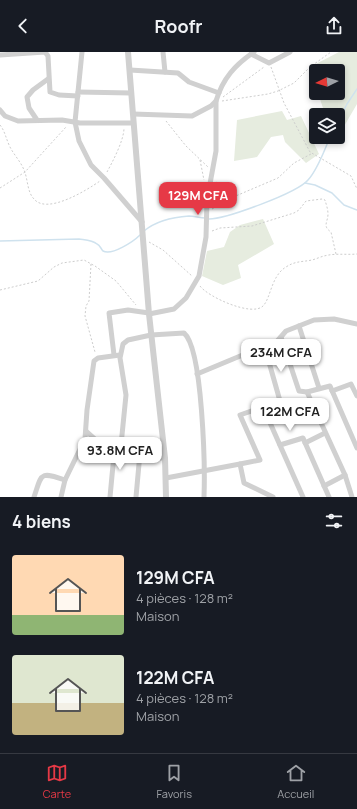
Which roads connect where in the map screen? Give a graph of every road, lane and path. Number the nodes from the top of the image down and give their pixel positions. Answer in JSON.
{"nodes":[{"id":1,"x":82,"y":52,"type":"edge"},
{"id":2,"x":128,"y":52,"type":"edge"},
{"id":3,"x":164,"y":52,"type":"edge"},
{"id":4,"x":243,"y":52,"type":"edge"},
{"id":5,"x":331,"y":52,"type":"edge"},
{"id":6,"x":253,"y":53,"type":"edge"},
{"id":7,"x":287,"y":53,"type":"edge"},
{"id":8,"x":0,"y":56,"type":"edge"},
{"id":9,"x":246,"y":59,"type":"junction"},
{"id":10,"x":269,"y":63,"type":"junction"},
{"id":11,"x":130,"y":70,"type":"junction"},
{"id":12,"x":165,"y":72,"type":"junction"},
{"id":13,"x":48,"y":79,"type":"junction"},
{"id":14,"x":278,"y":91,"type":"junction"},
{"id":15,"x":131,"y":93,"type":"junction"},
{"id":16,"x":219,"y":93,"type":"junction"},
{"id":17,"x":78,"y":94,"type":"junction"},
{"id":18,"x":216,"y":101,"type":"junction"},
{"id":19,"x":0,"y":110,"type":"edge"},
{"id":20,"x":133,"y":114,"type":"junction"},
{"id":21,"x":162,"y":115,"type":"junction"},
{"id":22,"x":37,"y":120,"type":"junction"},
{"id":23,"x":73,"y":122,"type":"junction"},
{"id":24,"x":124,"y":123,"type":"junction"},
{"id":25,"x":133,"y":123,"type":"junction"},
{"id":26,"x":0,"y":124,"type":"edge"},
{"id":27,"x":312,"y":154,"type":"junction"},
{"id":28,"x":200,"y":159,"type":"junction"},
{"id":29,"x":25,"y":172,"type":"junction"},
{"id":30,"x":213,"y":175,"type":"junction"},
{"id":31,"x":104,"y":178,"type":"junction"},
{"id":32,"x":205,"y":181,"type":"dead end"},
{"id":33,"x":0,"y":188,"type":"edge"},
{"id":34,"x":357,"y":189,"type":"edge"},
{"id":35,"x":238,"y":195,"type":"junction"},
{"id":36,"x":206,"y":212,"type":"junction"},
{"id":37,"x":142,"y":222,"type":"junction"},
{"id":38,"x":206,"y":237,"type":"junction"},
{"id":39,"x":336,"y":254,"type":"junction"},
{"id":40,"x":357,"y":254,"type":"edge"},
{"id":41,"x":91,"y":264,"type":"junction"},
{"id":42,"x":0,"y":290,"type":"edge"},
{"id":43,"x":252,"y":309,"type":"dead end"},
{"id":44,"x":140,"y":310,"type":"junction"},
{"id":45,"x":149,"y":314,"type":"junction"},
{"id":46,"x":357,"y":324,"type":"edge"},
{"id":47,"x":299,"y":326,"type":"junction"},
{"id":48,"x":151,"y":335,"type":"junction"},
{"id":49,"x":281,"y":337,"type":"junction"},
{"id":50,"x":265,"y":348,"type":"junction"},
{"id":51,"x":117,"y":355,"type":"junction"},
{"id":52,"x":96,"y":359,"type":"junction"},
{"id":53,"x":197,"y":374,"type":"junction"},
{"id":54,"x":319,"y":388,"type":"junction"},
{"id":55,"x":332,"y":391,"type":"junction"},
{"id":56,"x":307,"y":392,"type":"junction"},
{"id":57,"x":357,"y":396,"type":"edge"},
{"id":58,"x":263,"y":407,"type":"junction"},
{"id":59,"x":86,"y":431,"type":"junction"},
{"id":60,"x":325,"y":433,"type":"junction"},
{"id":61,"x":355,"y":438,"type":"edge"},
{"id":62,"x":305,"y":443,"type":"junction"},
{"id":63,"x":118,"y":444,"type":"junction"},
{"id":64,"x":280,"y":445,"type":"junction"},
{"id":65,"x":357,"y":448,"type":"edge"},
{"id":66,"x":140,"y":453,"type":"junction"},
{"id":67,"x":165,"y":458,"type":"junction"},
{"id":68,"x":240,"y":464,"type":"junction"},
{"id":69,"x":205,"y":470,"type":"junction"},
{"id":70,"x":345,"y":475,"type":"junction"},
{"id":71,"x":166,"y":478,"type":"junction"},
{"id":72,"x":65,"y":480,"type":"junction"},
{"id":73,"x":324,"y":486,"type":"junction"},
{"id":74,"x":34,"y":497,"type":"edge"},
{"id":75,"x":61,"y":497,"type":"edge"},
{"id":76,"x":110,"y":497,"type":"edge"},
{"id":77,"x":136,"y":497,"type":"edge"},
{"id":78,"x":166,"y":497,"type":"edge"},
{"id":79,"x":204,"y":497,"type":"edge"},
{"id":80,"x":273,"y":497,"type":"edge"},
{"id":81,"x":304,"y":497,"type":"edge"},
{"id":82,"x":329,"y":497,"type":"edge"},
{"id":83,"x":352,"y":497,"type":"edge"}],
"edges":[{"from":1,"to":17,"type":"street"},
{"from":2,"to":11,"type":"street"},
{"from":3,"to":12,"type":"street"},
{"from":4,"to":9,"type":"street"},
{"from":5,"to":14,"type":"path"},
{"from":6,"to":9,"type":"street"},
{"from":6,"to":10,"type":"street"},
{"from":7,"to":10,"type":"street"},
{"from":8,"to":13,"type":"street"},
{"from":9,"to":16,"type":"street"},
{"from":10,"to":14,"type":"path"},
{"from":10,"to":18,"type":"path"},
{"from":11,"to":12,"type":"street"},
{"from":11,"to":15,"type":"street"},
{"from":12,"to":16,"type":"street"},
{"from":13,"to":17,"type":"street"},
{"from":13,"to":22,"type":"street"},
{"from":14,"to":18,"type":"path"},
{"from":14,"to":27,"type":"path"},
{"from":15,"to":17,"type":"street"},
{"from":15,"to":20,"type":"street"},
{"from":16,"to":18,"type":"street"},
{"from":17,"to":23,"type":"street"},
{"from":18,"to":21,"type":"street"},
{"from":18,"to":30,"type":"street"},
{"from":19,"to":22,"type":"street"},
{"from":20,"to":21,"type":"street"},
{"from":20,"to":25,"type":"street"},
{"from":21,"to":28,"type":"path"},
{"from":22,"to":23,"type":"street"},
{"from":23,"to":24,"type":"street"},
{"from":23,"to":29,"type":"path"},
{"from":23,"to":31,"type":"street"},
{"from":24,"to":25,"type":"street"},
{"from":24,"to":31,"type":"path"},
{"from":25,"to":37,"type":"street"},
{"from":26,"to":29,"type":"path"},
{"from":27,"to":34,"type":"path"},
{"from":27,"to":35,"type":"path"},
{"from":28,"to":30,"type":"path"},
{"from":28,"to":32,"type":"path"},
{"from":29,"to":31,"type":"path"},
{"from":29,"to":33,"type":"path"},
{"from":30,"to":35,"type":"path"},
{"from":30,"to":36,"type":"street"},
{"from":31,"to":37,"type":"street"},
{"from":35,"to":36,"type":"path"},
{"from":36,"to":38,"type":"street"},
{"from":37,"to":45,"type":"street"},
{"from":38,"to":39,"type":"path"},
{"from":38,"to":45,"type":"street"},
{"from":39,"to":40,"type":"path"},
{"from":39,"to":43,"type":"path"},
{"from":41,"to":42,"type":"path"},
{"from":41,"to":44,"type":"path"},
{"from":41,"to":52,"type":"path"},
{"from":44,"to":45,"type":"street"},
{"from":44,"to":51,"type":"street"},
{"from":45,"to":48,"type":"street"},
{"from":46,"to":47,"type":"street"},
{"from":47,"to":49,"type":"street"},
{"from":47,"to":54,"type":"street"},
{"from":48,"to":51,"type":"street"},
{"from":48,"to":53,"type":"street"},
{"from":48,"to":67,"type":"street"},
{"from":49,"to":50,"type":"street"},
{"from":49,"to":56,"type":"street"},
{"from":50,"to":53,"type":"street"},
{"from":50,"to":58,"type":"street"},
{"from":51,"to":52,"type":"street"},
{"from":51,"to":63,"type":"street"},
{"from":52,"to":59,"type":"street"},
{"from":53,"to":69,"type":"street"},
{"from":54,"to":55,"type":"street"},
{"from":54,"to":56,"type":"street"},
{"from":55,"to":57,"type":"street"},
{"from":55,"to":61,"type":"street"},
{"from":56,"to":60,"type":"street"},
{"from":58,"to":64,"type":"street"},
{"from":58,"to":68,"type":"street"},
{"from":59,"to":63,"type":"street"},
{"from":59,"to":72,"type":"street"},
{"from":60,"to":62,"type":"street"},
{"from":60,"to":70,"type":"street"},
{"from":61,"to":65,"type":"street"},
{"from":62,"to":64,"type":"street"},
{"from":62,"to":73,"type":"street"},
{"from":63,"to":66,"type":"street"},
{"from":63,"to":76,"type":"street"},
{"from":64,"to":81,"type":"street"},
{"from":66,"to":67,"type":"street"},
{"from":66,"to":77,"type":"street"},
{"from":67,"to":71,"type":"street"},
{"from":68,"to":69,"type":"street"},
{"from":68,"to":80,"type":"street"},
{"from":69,"to":71,"type":"street"},
{"from":69,"to":79,"type":"street"},
{"from":70,"to":73,"type":"street"},
{"from":70,"to":83,"type":"street"},
{"from":71,"to":78,"type":"street"},
{"from":72,"to":74,"type":"street"},
{"from":72,"to":75,"type":"street"},
{"from":73,"to":82,"type":"street"}]}
